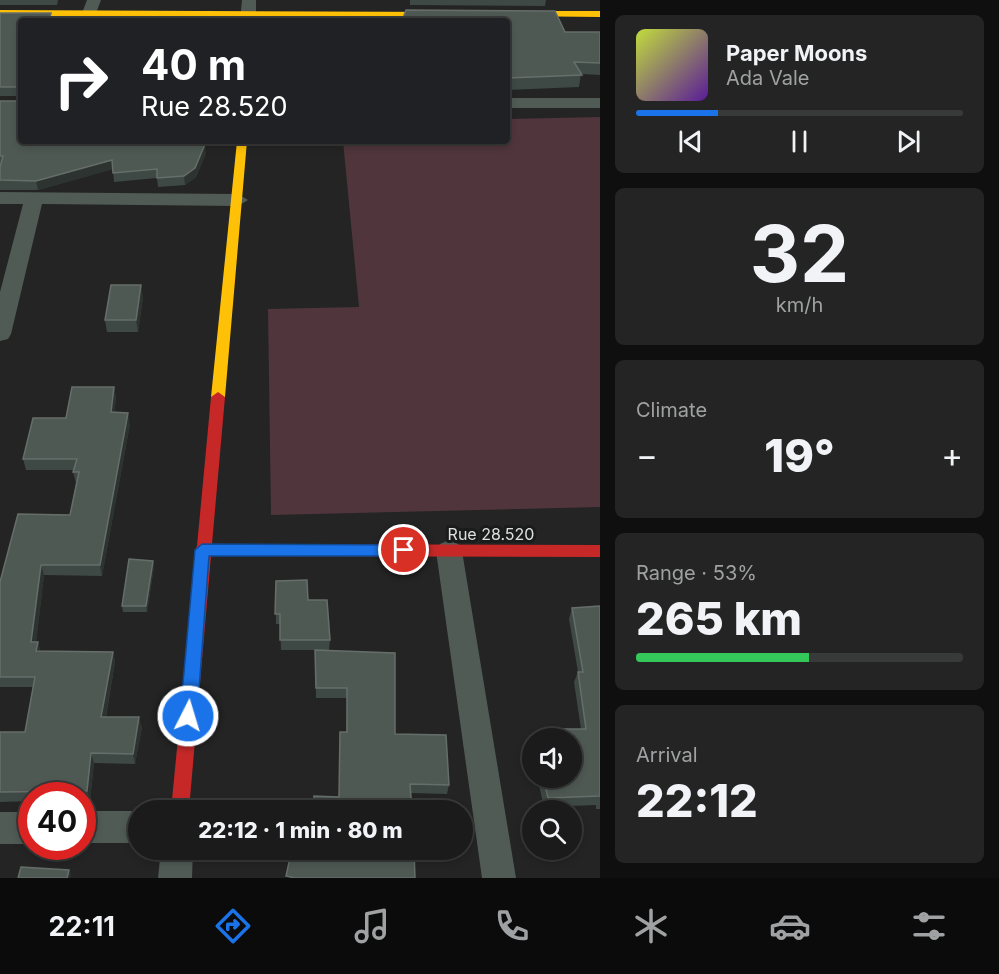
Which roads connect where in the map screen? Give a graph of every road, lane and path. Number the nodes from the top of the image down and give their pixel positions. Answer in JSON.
{"nodes":[{"id":1,"x":92,"y":7,"type":"edge"},
{"id":2,"x":248,"y":12,"type":"edge"},
{"id":3,"x":0,"y":13,"type":"edge"},
{"id":4,"x":600,"y":14,"type":"edge"},
{"id":5,"x":459,"y":15,"type":"edge"},
{"id":6,"x":494,"y":15,"type":"edge"},
{"id":7,"x":510,"y":103,"type":"edge"},
{"id":8,"x":600,"y":103,"type":"edge"},
{"id":9,"x":242,"y":144,"type":"edge"},
{"id":10,"x":0,"y":198,"type":"edge"},
{"id":11,"x":34,"y":199,"type":"junction"},
{"id":12,"x":238,"y":200,"type":"junction"},
{"id":13,"x":0,"y":334,"type":"edge"},
{"id":14,"x":202,"y":550,"type":"junction"},
{"id":15,"x":449,"y":550,"type":"junction"},
{"id":16,"x":600,"y":552,"type":"edge"},
{"id":17,"x":181,"y":800,"type":"edge"},
{"id":18,"x":96,"y":827,"type":"edge"},
{"id":19,"x":128,"y":827,"type":"edge"},
{"id":20,"x":0,"y":828,"type":"edge"},
{"id":21,"x":18,"y":828,"type":"edge"},
{"id":22,"x":176,"y":860,"type":"edge"},
{"id":23,"x":174,"y":878,"type":"edge"},
{"id":24,"x":500,"y":878,"type":"edge"}],
"edges":[{"from":1,"to":2,"type":"street"},
{"from":1,"to":3,"type":"street"},
{"from":2,"to":5,"type":"street"},
{"from":4,"to":6,"type":"street"},
{"from":7,"to":8,"type":"street"},
{"from":9,"to":12,"type":"street"},
{"from":10,"to":11,"type":"street"},
{"from":11,"to":12,"type":"street"},
{"from":11,"to":13,"type":"street"},
{"from":12,"to":14,"type":"street"},
{"from":14,"to":15,"type":"street","name":"Rue 28.520"},
{"from":14,"to":17,"type":"street"},
{"from":15,"to":16,"type":"street","name":"Rue 28.520"},
{"from":15,"to":24,"type":"street"},
{"from":18,"to":19,"type":"street"},
{"from":20,"to":21,"type":"street"},
{"from":22,"to":23,"type":"street"}]}
